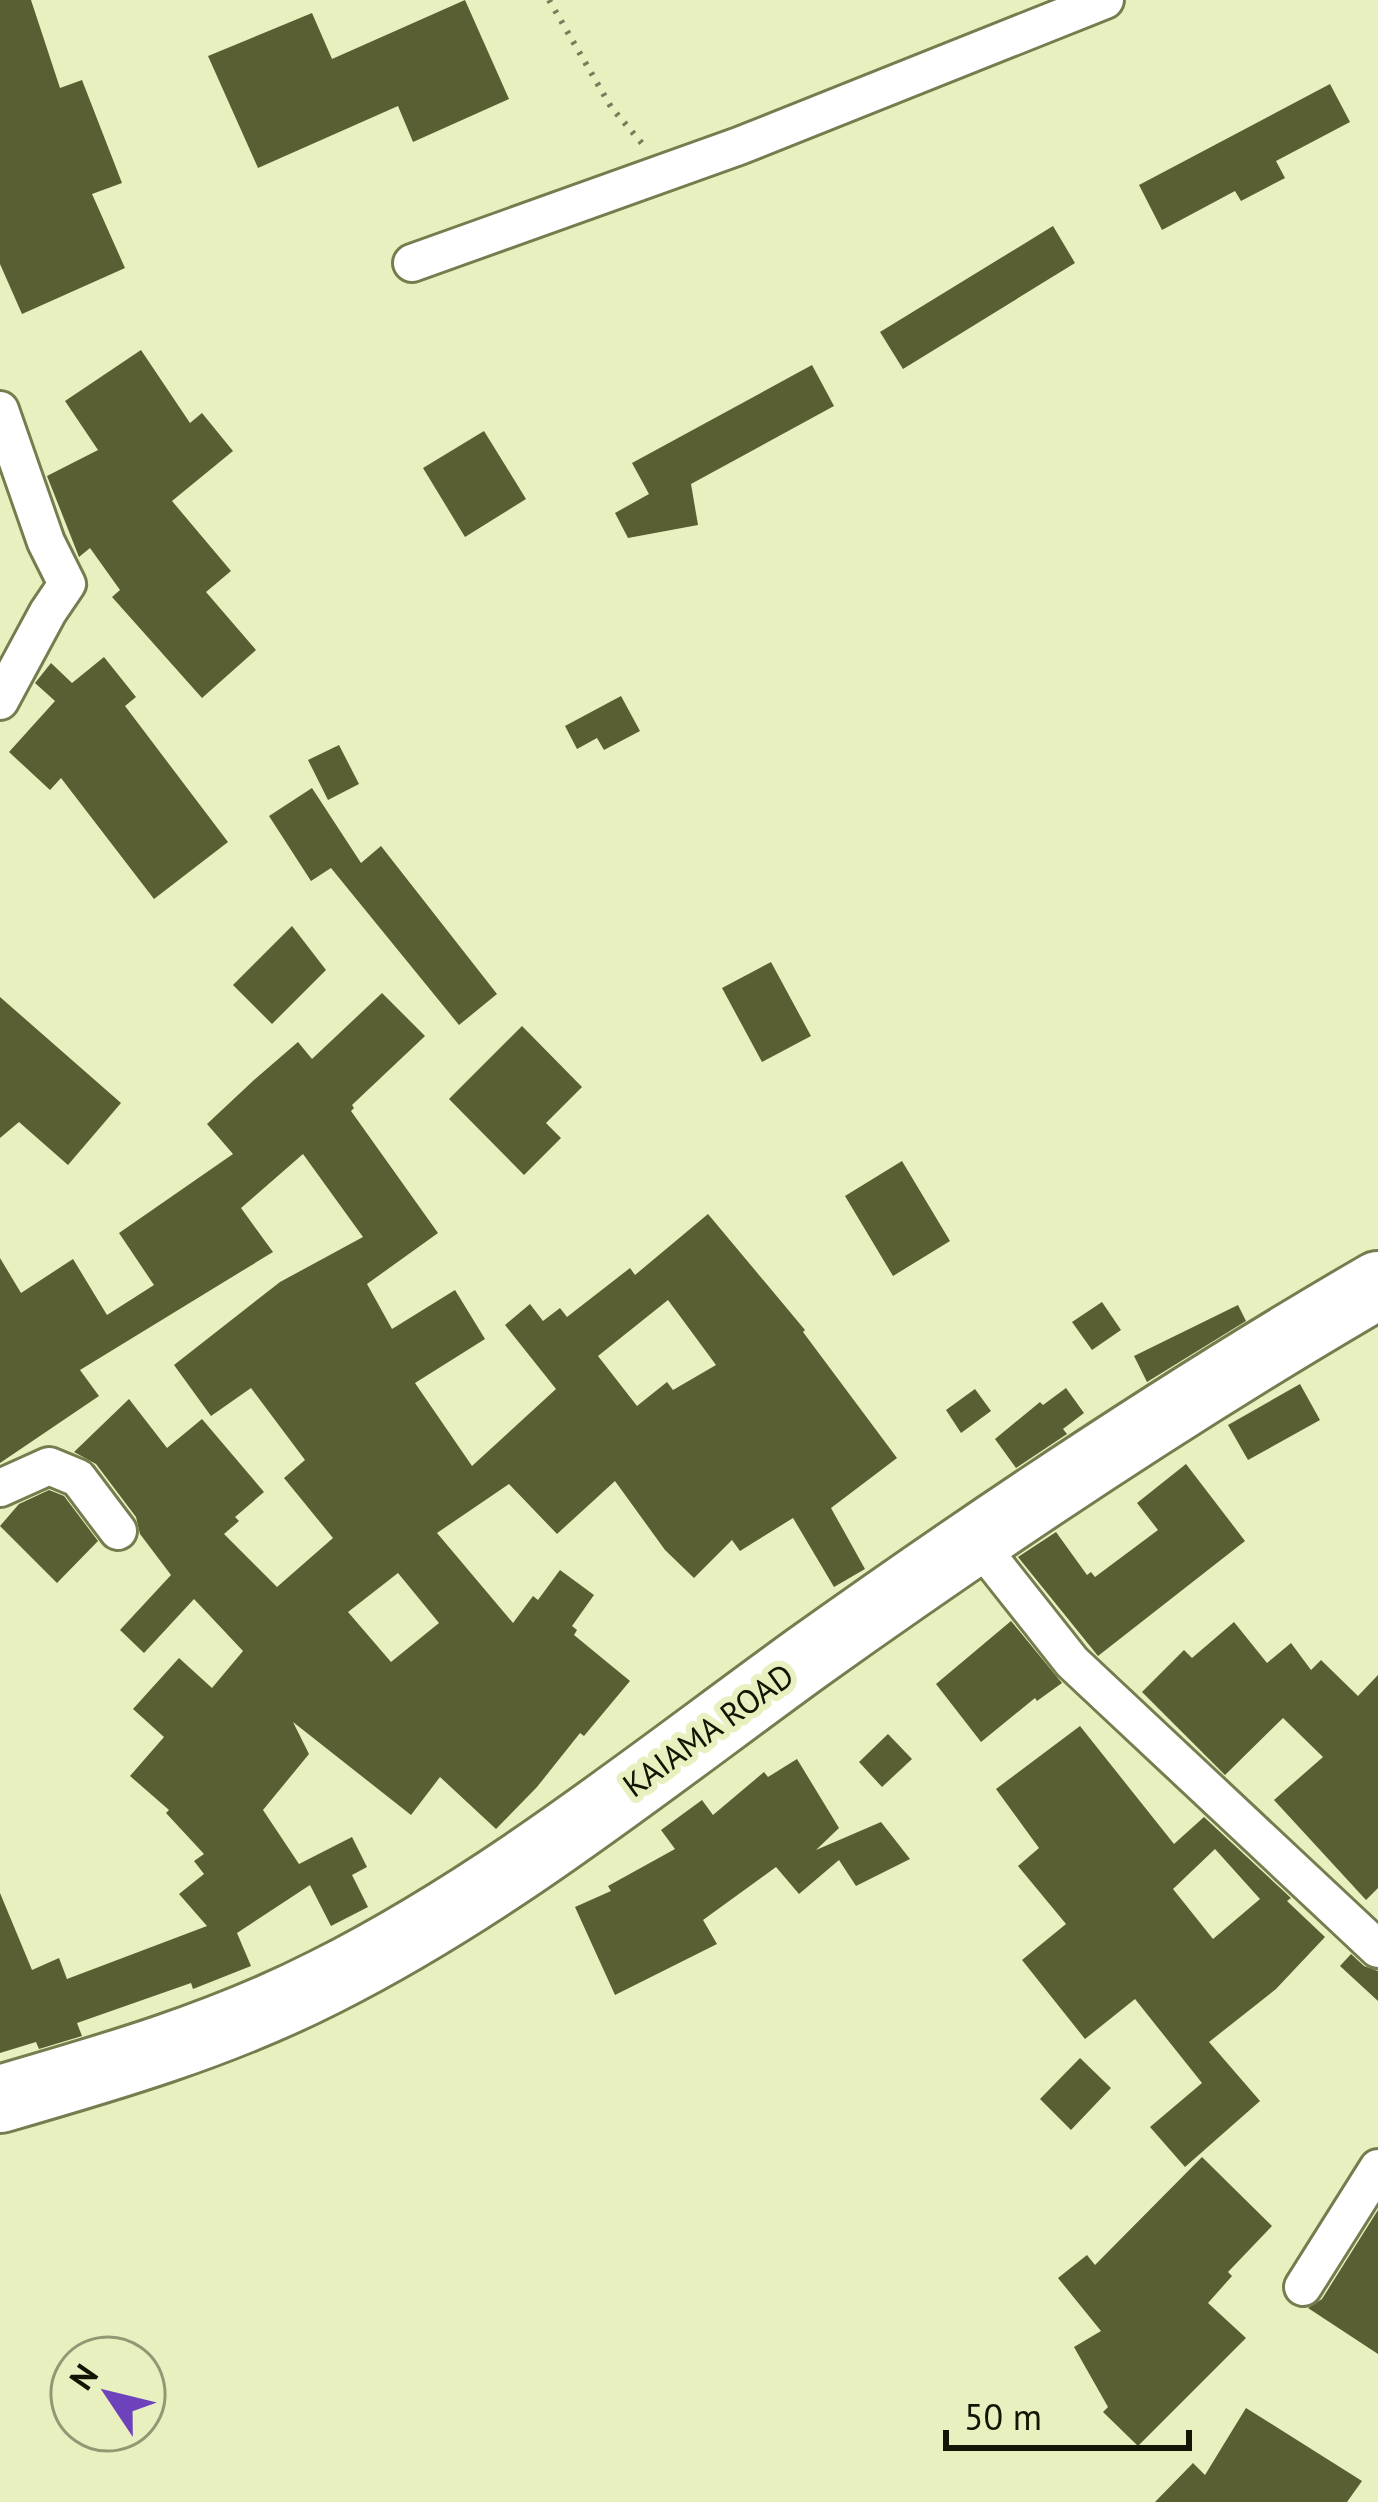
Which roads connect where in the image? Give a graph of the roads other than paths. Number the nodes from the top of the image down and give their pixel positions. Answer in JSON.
{"nodes":[{"id":1,"x":1106,"y":0,"type":"edge"},
{"id":2,"x":412,"y":263,"type":"dead end"},
{"id":3,"x":0,"y":410,"type":"edge"},
{"id":4,"x":0,"y":700,"type":"edge"},
{"id":5,"x":1378,"y":1285,"type":"edge"},
{"id":6,"x":0,"y":1488,"type":"edge"},
{"id":7,"x":118,"y":1531,"type":"dead end"},
{"id":8,"x":977,"y":1542,"type":"junction"},
{"id":9,"x":1378,"y":1949,"type":"edge"},
{"id":10,"x":0,"y":2099,"type":"edge"},
{"id":11,"x":1378,"y":2168,"type":"edge"},
{"id":12,"x":1303,"y":2287,"type":"dead end"}],
"edges":[{"from":1,"to":2,"type":"street"},
{"from":3,"to":4,"type":"street"},
{"from":5,"to":8,"type":"highway","name":"KAIAMA ROAD"},
{"from":6,"to":7,"type":"street"},
{"from":8,"to":9,"type":"street"},
{"from":8,"to":10,"type":"highway","name":"KAIAMA ROAD"},
{"from":11,"to":12,"type":"street"}]}
